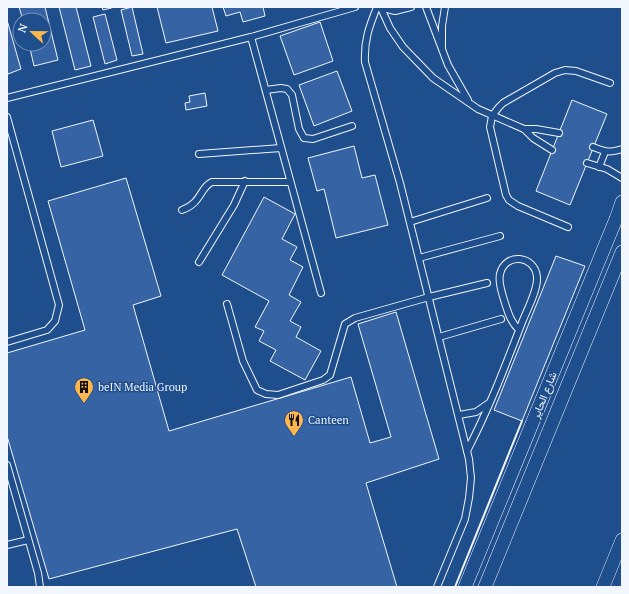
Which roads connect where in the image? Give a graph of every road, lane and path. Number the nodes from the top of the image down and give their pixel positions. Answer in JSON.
{"nodes":[{"id":1,"x":355,"y":7,"type":"edge"},
{"id":2,"x":379,"y":7,"type":"edge"},
{"id":3,"x":411,"y":7,"type":"edge"},
{"id":4,"x":426,"y":7,"type":"edge"},
{"id":5,"x":445,"y":7,"type":"edge"},
{"id":6,"x":251,"y":38,"type":"junction"},
{"id":7,"x":442,"y":52,"type":"junction"},
{"id":8,"x":610,"y":84,"type":"dead end"},
{"id":9,"x":266,"y":90,"type":"junction"},
{"id":10,"x":7,"y":98,"type":"edge"},
{"id":11,"x":468,"y":102,"type":"junction"},
{"id":12,"x":492,"y":116,"type":"junction"},
{"id":13,"x":7,"y":117,"type":"edge"},
{"id":14,"x":352,"y":126,"type":"dead end"},
{"id":15,"x":524,"y":129,"type":"junction"},
{"id":16,"x":559,"y":133,"type":"dead end"},
{"id":17,"x":593,"y":147,"type":"dead end"},
{"id":18,"x":281,"y":148,"type":"junction"},
{"id":19,"x":622,"y":149,"type":"edge"},
{"id":20,"x":552,"y":150,"type":"dead end"},
{"id":21,"x":605,"y":152,"type":"junction"},
{"id":22,"x":199,"y":154,"type":"dead end"},
{"id":23,"x":587,"y":163,"type":"dead end"},
{"id":24,"x":599,"y":167,"type":"junction"},
{"id":25,"x":622,"y":178,"type":"edge"},
{"id":26,"x":245,"y":181,"type":"junction"},
{"id":27,"x":290,"y":182,"type":"junction"},
{"id":28,"x":487,"y":198,"type":"dead end"},
{"id":29,"x":622,"y":202,"type":"edge"},
{"id":30,"x":182,"y":210,"type":"dead end"},
{"id":31,"x":410,"y":222,"type":"junction"},
{"id":32,"x":568,"y":227,"type":"dead end"},
{"id":33,"x":500,"y":236,"type":"dead end"},
{"id":34,"x":622,"y":252,"type":"edge"},
{"id":35,"x":419,"y":258,"type":"junction"},
{"id":36,"x":199,"y":262,"type":"dead end"},
{"id":37,"x":487,"y":283,"type":"dead end"},
{"id":38,"x":321,"y":293,"type":"dead end"},
{"id":39,"x":429,"y":297,"type":"junction"},
{"id":40,"x":227,"y":304,"type":"dead end"},
{"id":41,"x":501,"y":319,"type":"dead end"},
{"id":42,"x":519,"y":330,"type":"junction"},
{"id":43,"x":439,"y":337,"type":"junction"},
{"id":44,"x":7,"y":342,"type":"edge"},
{"id":45,"x":490,"y":402,"type":"junction"},
{"id":46,"x":458,"y":415,"type":"junction"},
{"id":47,"x":468,"y":451,"type":"junction"},
{"id":48,"x":7,"y":465,"type":"edge"},
{"id":49,"x":28,"y":540,"type":"junction"},
{"id":50,"x":621,"y":544,"type":"edge"},
{"id":51,"x":7,"y":545,"type":"edge"},
{"id":52,"x":40,"y":587,"type":"edge"},
{"id":53,"x":437,"y":587,"type":"edge"},
{"id":54,"x":465,"y":587,"type":"edge"},
{"id":55,"x":485,"y":587,"type":"edge"},
{"id":56,"x":603,"y":587,"type":"edge"}],
"edges":[{"from":1,"to":6,"type":"lane"},
{"from":2,"to":3,"type":"lane"},
{"from":2,"to":11,"type":"lane"},
{"from":2,"to":31,"type":"lane"},
{"from":4,"to":7,"type":"lane"},
{"from":5,"to":7,"type":"lane"},
{"from":6,"to":9,"type":"lane"},
{"from":6,"to":10,"type":"lane"},
{"from":7,"to":11,"type":"lane"},
{"from":8,"to":12,"type":"lane"},
{"from":9,"to":14,"type":"lane"},
{"from":9,"to":18,"type":"lane"},
{"from":11,"to":12,"type":"lane"},
{"from":12,"to":15,"type":"lane"},
{"from":12,"to":32,"type":"lane"},
{"from":13,"to":44,"type":"lane"},
{"from":15,"to":16,"type":"lane"},
{"from":15,"to":20,"type":"lane"},
{"from":17,"to":21,"type":"lane"},
{"from":18,"to":22,"type":"lane"},
{"from":18,"to":27,"type":"lane"},
{"from":19,"to":21,"type":"lane"},
{"from":21,"to":24,"type":"lane"},
{"from":23,"to":24,"type":"lane"},
{"from":24,"to":25,"type":"lane"},
{"from":26,"to":27,"type":"lane"},
{"from":26,"to":30,"type":"lane"},
{"from":26,"to":36,"type":"lane"},
{"from":27,"to":38,"type":"lane"},
{"from":28,"to":31,"type":"lane"},
{"from":29,"to":54,"type":"street","name":"شارع الحاير"},
{"from":31,"to":35,"type":"lane"},
{"from":33,"to":35,"type":"lane"},
{"from":34,"to":55,"type":"street","name":"شارع الحاير"},
{"from":35,"to":39,"type":"lane"},
{"from":37,"to":39,"type":"lane"},
{"from":39,"to":40,"type":"lane"},
{"from":39,"to":43,"type":"lane"},
{"from":41,"to":43,"type":"lane"},
{"from":42,"to":42,"type":"lane"},
{"from":42,"to":45,"type":"lane"},
{"from":43,"to":46,"type":"lane"},
{"from":45,"to":46,"type":"lane"},
{"from":45,"to":47,"type":"lane"},
{"from":46,"to":47,"type":"lane"},
{"from":47,"to":53,"type":"lane"},
{"from":48,"to":49,"type":"lane"},
{"from":49,"to":51,"type":"lane"},
{"from":49,"to":52,"type":"lane"},
{"from":50,"to":56,"type":"street"}]}
